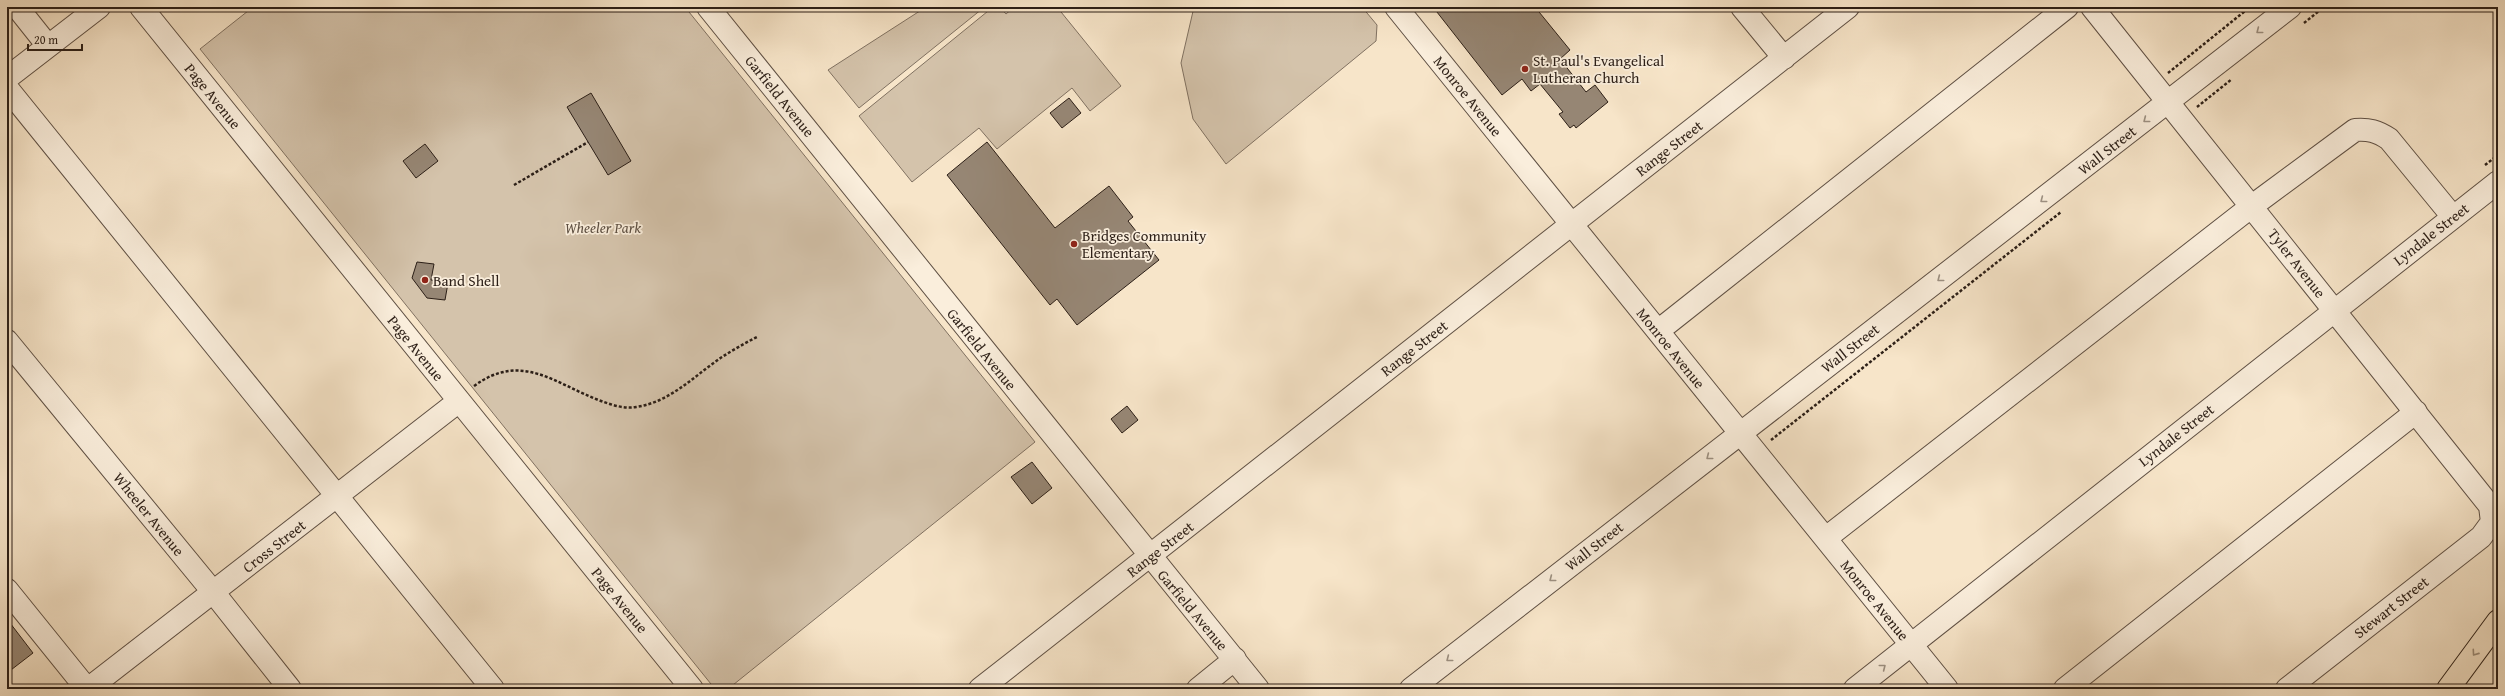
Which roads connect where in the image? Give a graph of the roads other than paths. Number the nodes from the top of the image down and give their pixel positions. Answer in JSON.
{"nodes":[{"id":1,"x":17,"y":7,"type":"edge"},
{"id":2,"x":99,"y":7,"type":"edge"},
{"id":3,"x":141,"y":7,"type":"edge"},
{"id":4,"x":708,"y":7,"type":"edge"},
{"id":5,"x":1396,"y":7,"type":"edge"},
{"id":6,"x":1742,"y":7,"type":"edge"},
{"id":7,"x":1848,"y":7,"type":"edge"},
{"id":8,"x":2067,"y":7,"type":"edge"},
{"id":9,"x":2092,"y":7,"type":"edge"},
{"id":10,"x":2290,"y":7,"type":"edge"},
{"id":11,"x":48,"y":46,"type":"junction"},
{"id":12,"x":1784,"y":58,"type":"junction"},
{"id":13,"x":7,"y":78,"type":"edge"},
{"id":14,"x":7,"y":88,"type":"edge"},
{"id":15,"x":2163,"y":94,"type":"junction"},
{"id":16,"x":2498,"y":182,"type":"edge"},
{"id":17,"x":2252,"y":206,"type":"junction"},
{"id":18,"x":2452,"y":217,"type":"junction"},
{"id":19,"x":1571,"y":224,"type":"junction"},
{"id":20,"x":2334,"y":310,"type":"junction"},
{"id":21,"x":1658,"y":331,"type":"junction"},
{"id":22,"x":7,"y":341,"type":"edge"},
{"id":23,"x":466,"y":393,"type":"junction"},
{"id":24,"x":2416,"y":412,"type":"junction"},
{"id":25,"x":1740,"y":433,"type":"junction"},
{"id":26,"x":338,"y":496,"type":"junction"},
{"id":27,"x":2492,"y":522,"type":"joint"},
{"id":28,"x":1826,"y":538,"type":"junction"},
{"id":29,"x":1149,"y":557,"type":"junction"},
{"id":30,"x":7,"y":590,"type":"edge"},
{"id":31,"x":214,"y":593,"type":"junction"},
{"id":32,"x":2498,"y":621,"type":"edge"},
{"id":33,"x":1912,"y":645,"type":"junction"},
{"id":34,"x":1234,"y":659,"type":"junction"},
{"id":35,"x":88,"y":689,"type":"edge"},
{"id":36,"x":290,"y":689,"type":"edge"},
{"id":37,"x":493,"y":689,"type":"edge"},
{"id":38,"x":692,"y":689,"type":"edge"},
{"id":39,"x":980,"y":689,"type":"edge"},
{"id":40,"x":1198,"y":689,"type":"edge"},
{"id":41,"x":1258,"y":689,"type":"edge"},
{"id":42,"x":1411,"y":689,"type":"edge"},
{"id":43,"x":1855,"y":689,"type":"edge"},
{"id":44,"x":1947,"y":689,"type":"edge"},
{"id":45,"x":2065,"y":689,"type":"edge"},
{"id":46,"x":2287,"y":689,"type":"edge"},
{"id":47,"x":2448,"y":689,"type":"edge"}],
"edges":[{"from":1,"to":11,"type":"street"},
{"from":2,"to":11,"type":"street"},
{"from":3,"to":23,"type":"street","name":"Page Avenue"},
{"from":4,"to":29,"type":"street","name":"Garfield Avenue"},
{"from":5,"to":19,"type":"street","name":"Monroe Avenue"},
{"from":6,"to":12,"type":"street"},
{"from":7,"to":12,"type":"street","name":"Range Street"},
{"from":8,"to":21,"type":"street"},
{"from":9,"to":15,"type":"street","name":"Tyler Avenue"},
{"from":10,"to":15,"type":"street","name":"Wall Street","one_way":true},
{"from":11,"to":13,"type":"street"},
{"from":12,"to":19,"type":"street","name":"Range Street"},
{"from":14,"to":26,"type":"street"},
{"from":15,"to":17,"type":"street","name":"Tyler Avenue"},
{"from":15,"to":25,"type":"street","name":"Wall Street","one_way":true},
{"from":16,"to":18,"type":"street","name":"Lyndale Street"},
{"from":17,"to":18,"type":"street"},
{"from":17,"to":20,"type":"street","name":"Tyler Avenue"},
{"from":17,"to":28,"type":"street"},
{"from":18,"to":20,"type":"street","name":"Lyndale Street"},
{"from":19,"to":21,"type":"street","name":"Monroe Avenue"},
{"from":19,"to":29,"type":"street","name":"Range Street"},
{"from":20,"to":24,"type":"street","name":"Tyler Avenue"},
{"from":20,"to":33,"type":"street","name":"Lyndale Street"},
{"from":21,"to":25,"type":"street","name":"Monroe Avenue"},
{"from":22,"to":31,"type":"street","name":"Wheeler Avenue"},
{"from":23,"to":26,"type":"street","name":"Cross Street"},
{"from":23,"to":38,"type":"street","name":"Page Avenue"},
{"from":24,"to":27,"type":"street","name":"Tyler Avenue"},
{"from":24,"to":45,"type":"street"},
{"from":25,"to":28,"type":"street","name":"Monroe Avenue"},
{"from":25,"to":42,"type":"street","name":"Wall Street","one_way":true},
{"from":26,"to":31,"type":"street","name":"Cross Street"},
{"from":26,"to":37,"type":"street"},
{"from":27,"to":46,"type":"street","name":"Stewart Street"},
{"from":28,"to":33,"type":"street","name":"Monroe Avenue"},
{"from":29,"to":34,"type":"street","name":"Garfield Avenue"},
{"from":29,"to":39,"type":"street","name":"Range Street"},
{"from":30,"to":35,"type":"street"},
{"from":31,"to":35,"type":"street","name":"Cross Street"},
{"from":31,"to":36,"type":"street","name":"Wheeler Avenue"},
{"from":32,"to":47,"type":"highway","one_way":true},
{"from":43,"to":33,"type":"street","name":"Lyndale Street","one_way":true},
{"from":33,"to":44,"type":"street","name":"Monroe Avenue"},
{"from":34,"to":40,"type":"street"},
{"from":34,"to":41,"type":"street","name":"Garfield Avenue"}]}
